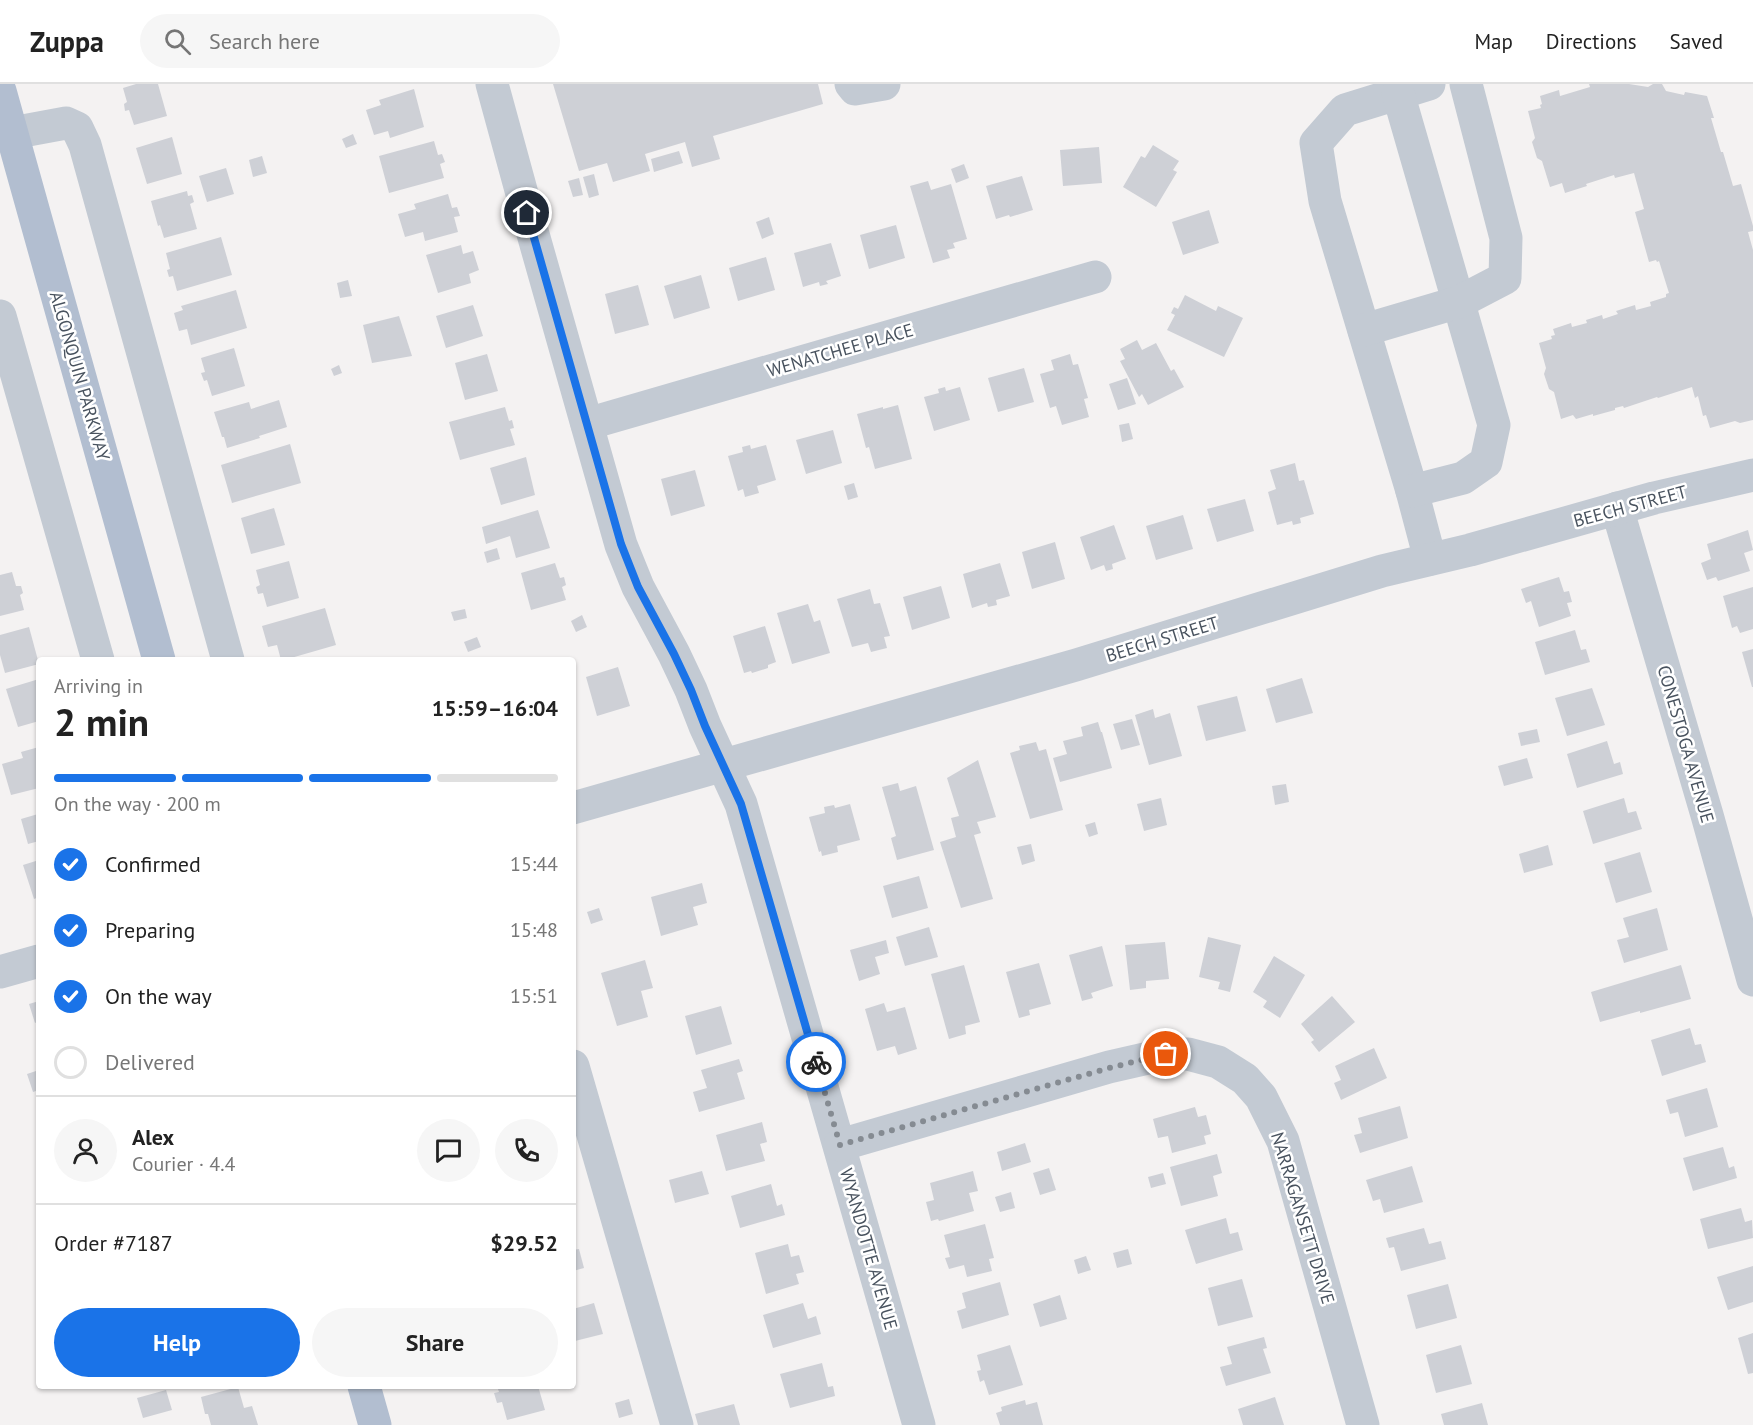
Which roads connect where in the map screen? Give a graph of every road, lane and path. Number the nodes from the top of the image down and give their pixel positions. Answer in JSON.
{"nodes":[{"id":1,"x":492,"y":84,"type":"edge"},
{"id":2,"x":851,"y":84,"type":"edge"},
{"id":3,"x":884,"y":84,"type":"edge"},
{"id":4,"x":1429,"y":84,"type":"edge"},
{"id":5,"x":1466,"y":84,"type":"edge"},
{"id":6,"x":0,"y":92,"type":"edge"},
{"id":7,"x":1398,"y":93,"type":"junction"},
{"id":8,"x":12,"y":133,"type":"junction"},
{"id":9,"x":1095,"y":277,"type":"dead end"},
{"id":10,"x":1459,"y":302,"type":"junction"},
{"id":11,"x":0,"y":316,"type":"edge"},
{"id":12,"x":1364,"y":330,"type":"junction"},
{"id":13,"x":587,"y":424,"type":"junction"},
{"id":14,"x":1753,"y":475,"type":"edge"},
{"id":15,"x":1412,"y":490,"type":"junction"},
{"id":16,"x":1617,"y":508,"type":"junction"},
{"id":17,"x":1430,"y":559,"type":"junction"},
{"id":18,"x":97,"y":657,"type":"edge"},
{"id":19,"x":158,"y":657,"type":"edge"},
{"id":20,"x":227,"y":657,"type":"edge"},
{"id":21,"x":723,"y":764,"type":"junction"},
{"id":22,"x":576,"y":807,"type":"edge"},
{"id":23,"x":36,"y":962,"type":"edge"},
{"id":24,"x":0,"y":972,"type":"edge"},
{"id":25,"x":1753,"y":980,"type":"edge"},
{"id":26,"x":576,"y":1076,"type":"edge"},
{"id":27,"x":840,"y":1145,"type":"junction"},
{"id":28,"x":365,"y":1389,"type":"edge"},
{"id":29,"x":375,"y":1425,"type":"edge"},
{"id":30,"x":677,"y":1425,"type":"edge"},
{"id":31,"x":919,"y":1425,"type":"edge"},
{"id":32,"x":1363,"y":1425,"type":"edge"}],
"edges":[{"from":1,"to":13,"type":"street","name":"WYANDOTTE AVENUE"},
{"from":2,"to":3,"type":"street"},
{"from":4,"to":7,"type":"street"},
{"from":5,"to":10,"type":"street"},
{"from":6,"to":8,"type":"main road","name":"ALGONQUIN PARKWAY"},
{"from":7,"to":10,"type":"street"},
{"from":7,"to":12,"type":"street"},
{"from":8,"to":19,"type":"main road","name":"ALGONQUIN PARKWAY"},
{"from":8,"to":20,"type":"street"},
{"from":9,"to":13,"type":"street","name":"WENATCHEE PLACE"},
{"from":10,"to":12,"type":"street"},
{"from":10,"to":15,"type":"street"},
{"from":11,"to":18,"type":"street"},
{"from":12,"to":15,"type":"street"},
{"from":13,"to":21,"type":"street","name":"WYANDOTTE AVENUE"},
{"from":14,"to":16,"type":"street","name":"BEECH STREET"},
{"from":15,"to":17,"type":"street"},
{"from":16,"to":17,"type":"street","name":"BEECH STREET"},
{"from":16,"to":25,"type":"street","name":"CONESTOGA AVENUE"},
{"from":17,"to":21,"type":"street","name":"BEECH STREET"},
{"from":21,"to":22,"type":"street","name":"BEECH STREET"},
{"from":21,"to":27,"type":"street","name":"WYANDOTTE AVENUE"},
{"from":23,"to":24,"type":"street"},
{"from":26,"to":30,"type":"street"},
{"from":27,"to":31,"type":"street","name":"WYANDOTTE AVENUE"},
{"from":27,"to":32,"type":"street","name":"NARRAGANSETT DRIVE"},
{"from":28,"to":29,"type":"main road"}]}
